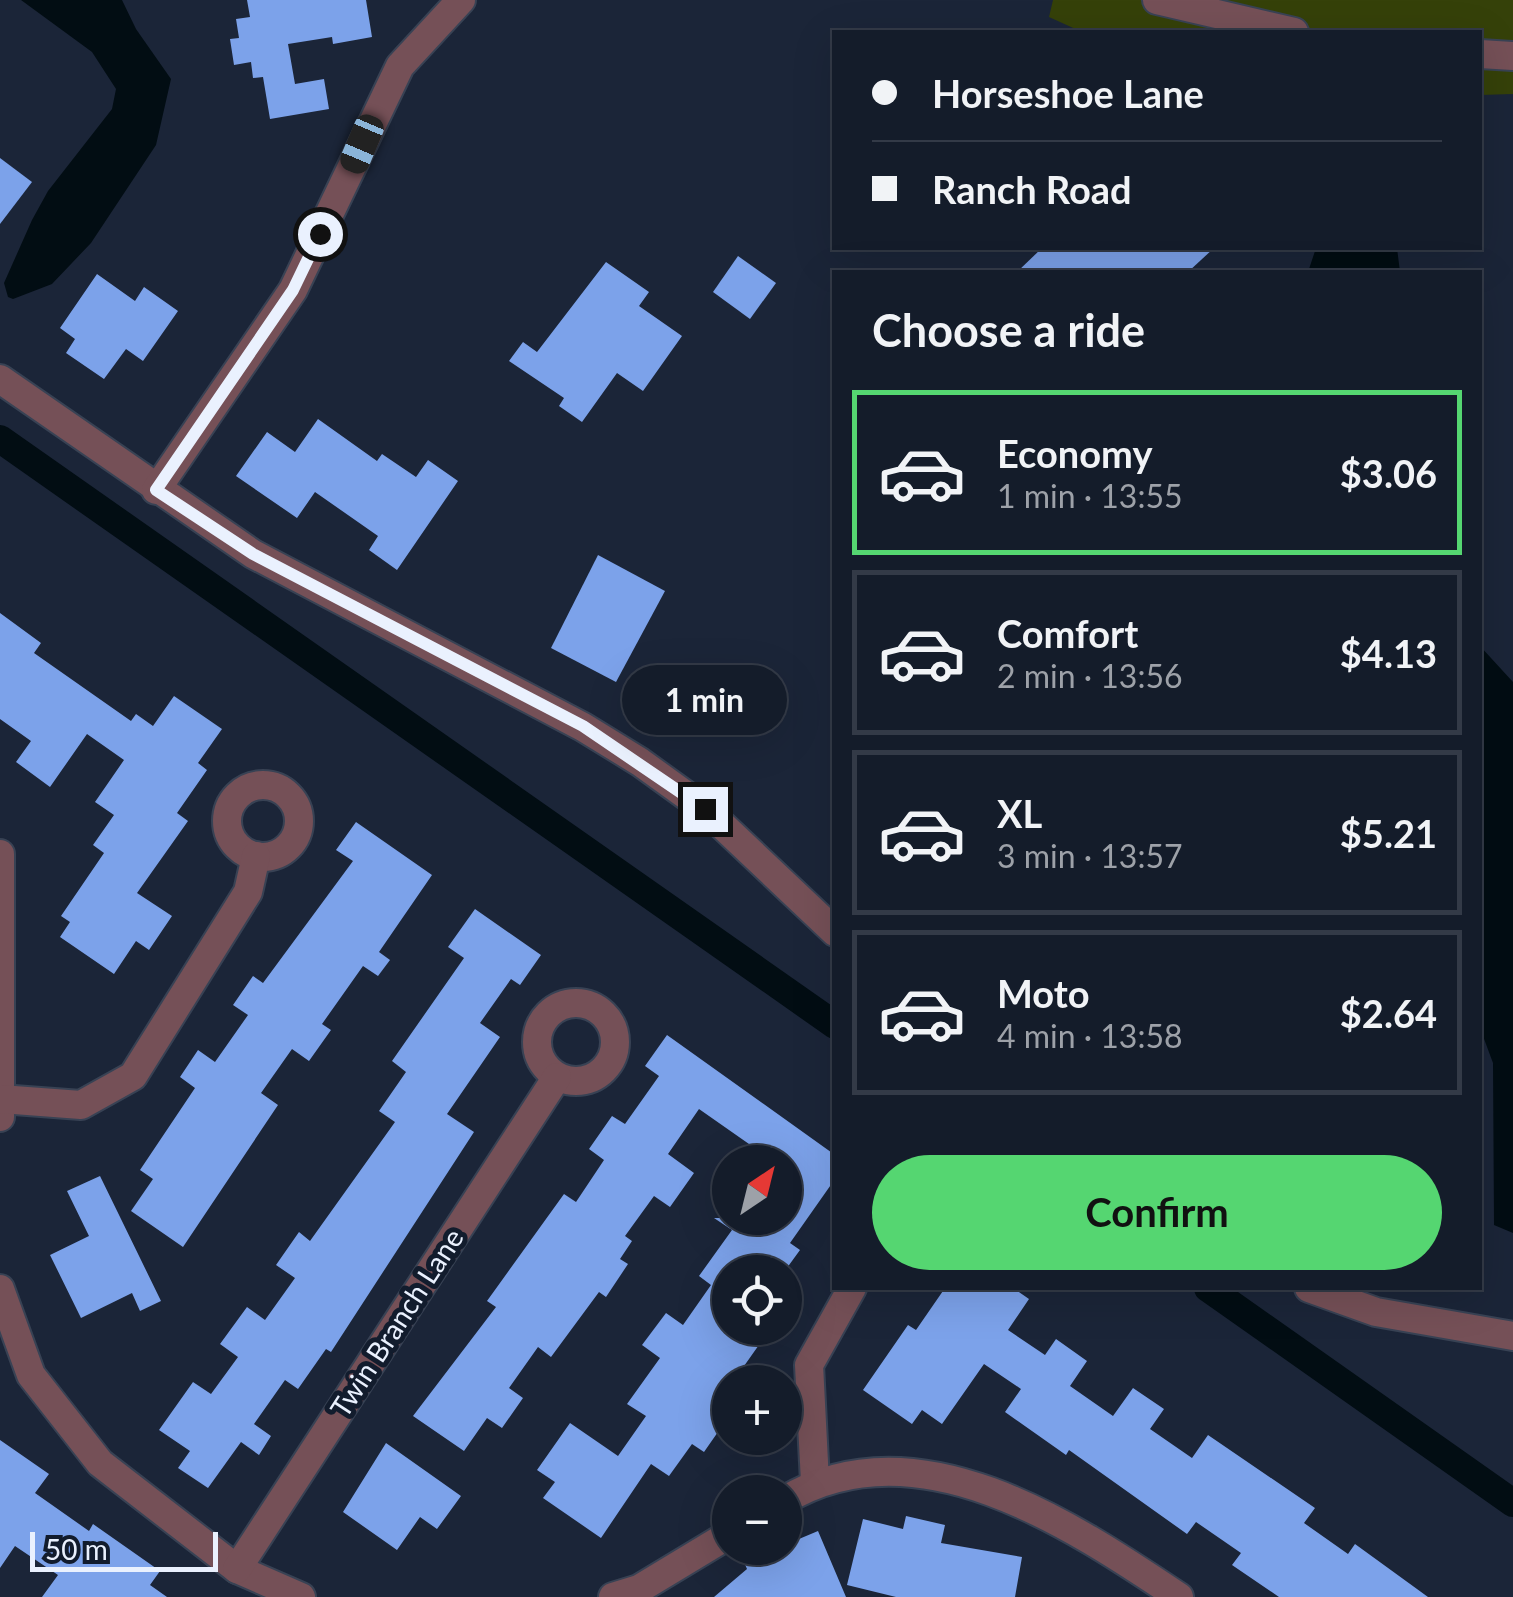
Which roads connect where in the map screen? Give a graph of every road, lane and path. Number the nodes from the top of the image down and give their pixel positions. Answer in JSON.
{"nodes":[{"id":1,"x":460,"y":0,"type":"edge"},
{"id":2,"x":1157,"y":0,"type":"edge"},
{"id":3,"x":1285,"y":30,"type":"edge"},
{"id":4,"x":1482,"y":54,"type":"edge"},
{"id":5,"x":1513,"y":56,"type":"edge"},
{"id":6,"x":0,"y":380,"type":"edge"},
{"id":7,"x":156,"y":490,"type":"junction"},
{"id":8,"x":0,"y":854,"type":"edge"},
{"id":9,"x":256,"y":856,"type":"dead end"},
{"id":10,"x":832,"y":929,"type":"edge"},
{"id":11,"x":557,"y":1077,"type":"dead end"},
{"id":12,"x":0,"y":1099,"type":"edge"},
{"id":13,"x":0,"y":1118,"type":"edge"},
{"id":14,"x":0,"y":1289,"type":"edge"},
{"id":15,"x":851,"y":1290,"type":"edge"},
{"id":16,"x":1315,"y":1290,"type":"edge"},
{"id":17,"x":1513,"y":1336,"type":"edge"},
{"id":18,"x":815,"y":1482,"type":"junction"},
{"id":19,"x":802,"y":1490,"type":"edge"},
{"id":20,"x":712,"y":1545,"type":"edge"},
{"id":21,"x":237,"y":1568,"type":"junction"},
{"id":22,"x":301,"y":1597,"type":"edge"},
{"id":23,"x":613,"y":1597,"type":"edge"},
{"id":24,"x":1179,"y":1597,"type":"edge"}],
"edges":[{"from":1,"to":7,"type":"street"},
{"from":2,"to":3,"type":"street"},
{"from":4,"to":5,"type":"street"},
{"from":6,"to":7,"type":"street"},
{"from":7,"to":10,"type":"street"},
{"from":8,"to":12,"type":"street"},
{"from":9,"to":12,"type":"street"},
{"from":11,"to":21,"type":"street","name":"Twin Branch Lane"},
{"from":12,"to":13,"type":"street"},
{"from":14,"to":21,"type":"street"},
{"from":15,"to":18,"type":"street"},
{"from":16,"to":17,"type":"street"},
{"from":18,"to":19,"type":"street"},
{"from":18,"to":24,"type":"street"},
{"from":20,"to":23,"type":"street"},
{"from":21,"to":22,"type":"street"}]}
